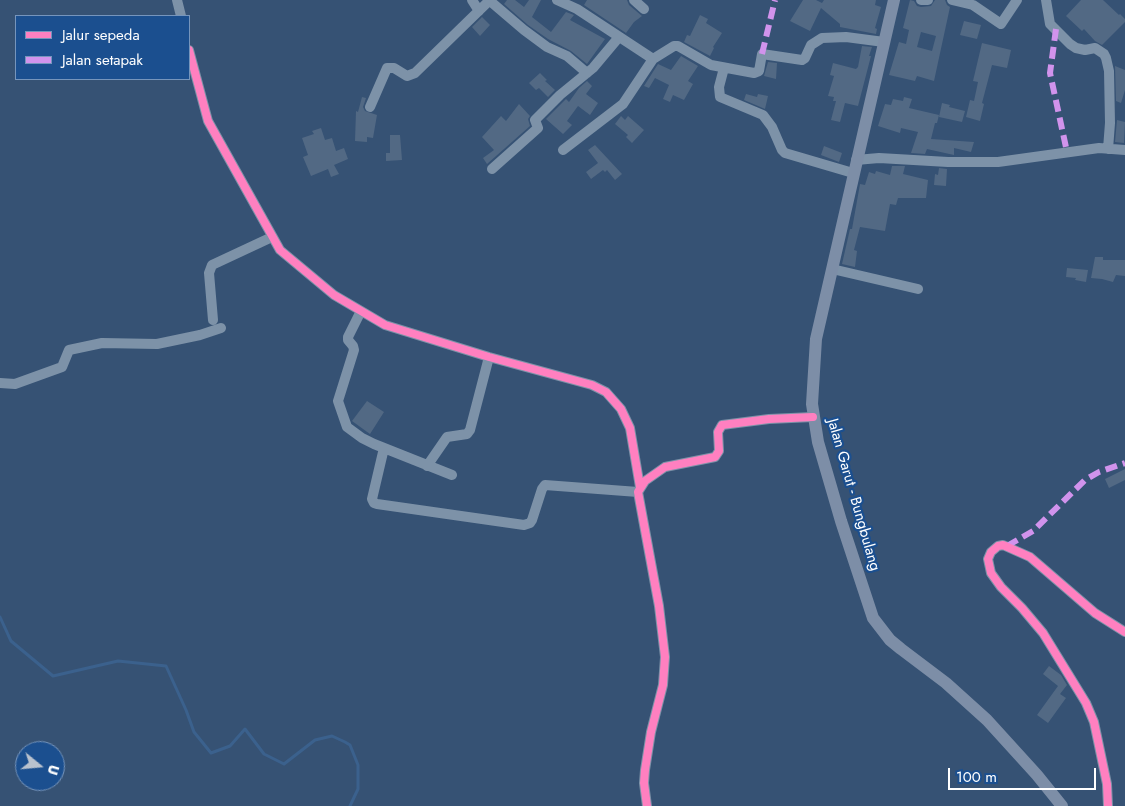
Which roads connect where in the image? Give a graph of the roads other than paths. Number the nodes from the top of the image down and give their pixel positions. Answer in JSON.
{"nodes":[{"id":1,"x":177,"y":0,"type":"edge"},
{"id":2,"x":472,"y":0,"type":"edge"},
{"id":3,"x":490,"y":0,"type":"edge"},
{"id":4,"x":557,"y":0,"type":"edge"},
{"id":5,"x":634,"y":0,"type":"edge"},
{"id":6,"x":894,"y":0,"type":"edge"},
{"id":7,"x":921,"y":0,"type":"edge"},
{"id":8,"x":928,"y":0,"type":"edge"},
{"id":9,"x":952,"y":0,"type":"edge"},
{"id":10,"x":1017,"y":0,"type":"edge"},
{"id":11,"x":1046,"y":0,"type":"edge"},
{"id":12,"x":644,"y":9,"type":"dead end"},
{"id":13,"x":479,"y":11,"type":"junction"},
{"id":14,"x":181,"y":15,"type":"edge"},
{"id":15,"x":619,"y":37,"type":"junction"},
{"id":16,"x":884,"y":42,"type":"junction"},
{"id":17,"x":190,"y":54,"type":"edge"},
{"id":18,"x":653,"y":59,"type":"junction"},
{"id":19,"x":724,"y":68,"type":"junction"},
{"id":20,"x":587,"y":73,"type":"junction"},
{"id":21,"x":370,"y":107,"type":"dead end"},
{"id":22,"x":1108,"y":148,"type":"junction"},
{"id":23,"x":563,"y":150,"type":"dead end"},
{"id":24,"x":1125,"y":150,"type":"edge"},
{"id":25,"x":856,"y":160,"type":"junction"},
{"id":26,"x":492,"y":170,"type":"dead end"},
{"id":27,"x":853,"y":173,"type":"junction"},
{"id":28,"x":272,"y":237,"type":"junction"},
{"id":29,"x":832,"y":269,"type":"junction"},
{"id":30,"x":918,"y":289,"type":"dead end"},
{"id":31,"x":361,"y":311,"type":"junction"},
{"id":32,"x":213,"y":320,"type":"dead end"},
{"id":33,"x":222,"y":328,"type":"dead end"},
{"id":34,"x":489,"y":357,"type":"junction"},
{"id":35,"x":0,"y":383,"type":"edge"},
{"id":36,"x":813,"y":416,"type":"junction"},
{"id":37,"x":384,"y":448,"type":"junction"},
{"id":38,"x":427,"y":466,"type":"junction"},
{"id":39,"x":452,"y":476,"type":"dead end"},
{"id":40,"x":639,"y":490,"type":"junction"},
{"id":41,"x":1125,"y":632,"type":"edge"},
{"id":42,"x":648,"y":806,"type":"edge"},
{"id":43,"x":1062,"y":806,"type":"edge"},
{"id":44,"x":1108,"y":806,"type":"edge"}],
"edges":[{"from":1,"to":14,"type":"street"},
{"from":2,"to":13,"type":"street"},
{"from":3,"to":13,"type":"street"},
{"from":3,"to":20,"type":"street"},
{"from":4,"to":15,"type":"street"},
{"from":5,"to":12,"type":"street"},
{"from":6,"to":16,"type":"main road","name":"Jalan Garut - Bungbulang"},
{"from":7,"to":8,"type":"street"},
{"from":9,"to":10,"type":"street"},
{"from":11,"to":22,"type":"street"},
{"from":13,"to":21,"type":"street"},
{"from":15,"to":18,"type":"street"},
{"from":15,"to":20,"type":"street"},
{"from":16,"to":19,"type":"street"},
{"from":16,"to":25,"type":"main road","name":"Jalan Garut - Bungbulang"},
{"from":17,"to":28,"type":"street"},
{"from":18,"to":19,"type":"street"},
{"from":18,"to":23,"type":"street"},
{"from":19,"to":27,"type":"street"},
{"from":20,"to":26,"type":"street"},
{"from":22,"to":24,"type":"street"},
{"from":22,"to":25,"type":"street"},
{"from":25,"to":27,"type":"main road","name":"Jalan Garut - Bungbulang"},
{"from":27,"to":29,"type":"main road","name":"Jalan Garut - Bungbulang"},
{"from":28,"to":31,"type":"street"},
{"from":28,"to":32,"type":"street"},
{"from":29,"to":30,"type":"street"},
{"from":29,"to":36,"type":"main road","name":"Jalan Garut - Bungbulang"},
{"from":31,"to":34,"type":"street"},
{"from":31,"to":37,"type":"street"},
{"from":33,"to":35,"type":"street"},
{"from":34,"to":38,"type":"street"},
{"from":34,"to":40,"type":"street"},
{"from":36,"to":40,"type":"street"},
{"from":36,"to":43,"type":"main road","name":"Jalan Garut - Bungbulang"},
{"from":37,"to":38,"type":"street"},
{"from":37,"to":40,"type":"street"},
{"from":38,"to":39,"type":"street"},
{"from":40,"to":42,"type":"street"},
{"from":41,"to":44,"type":"street"}]}
